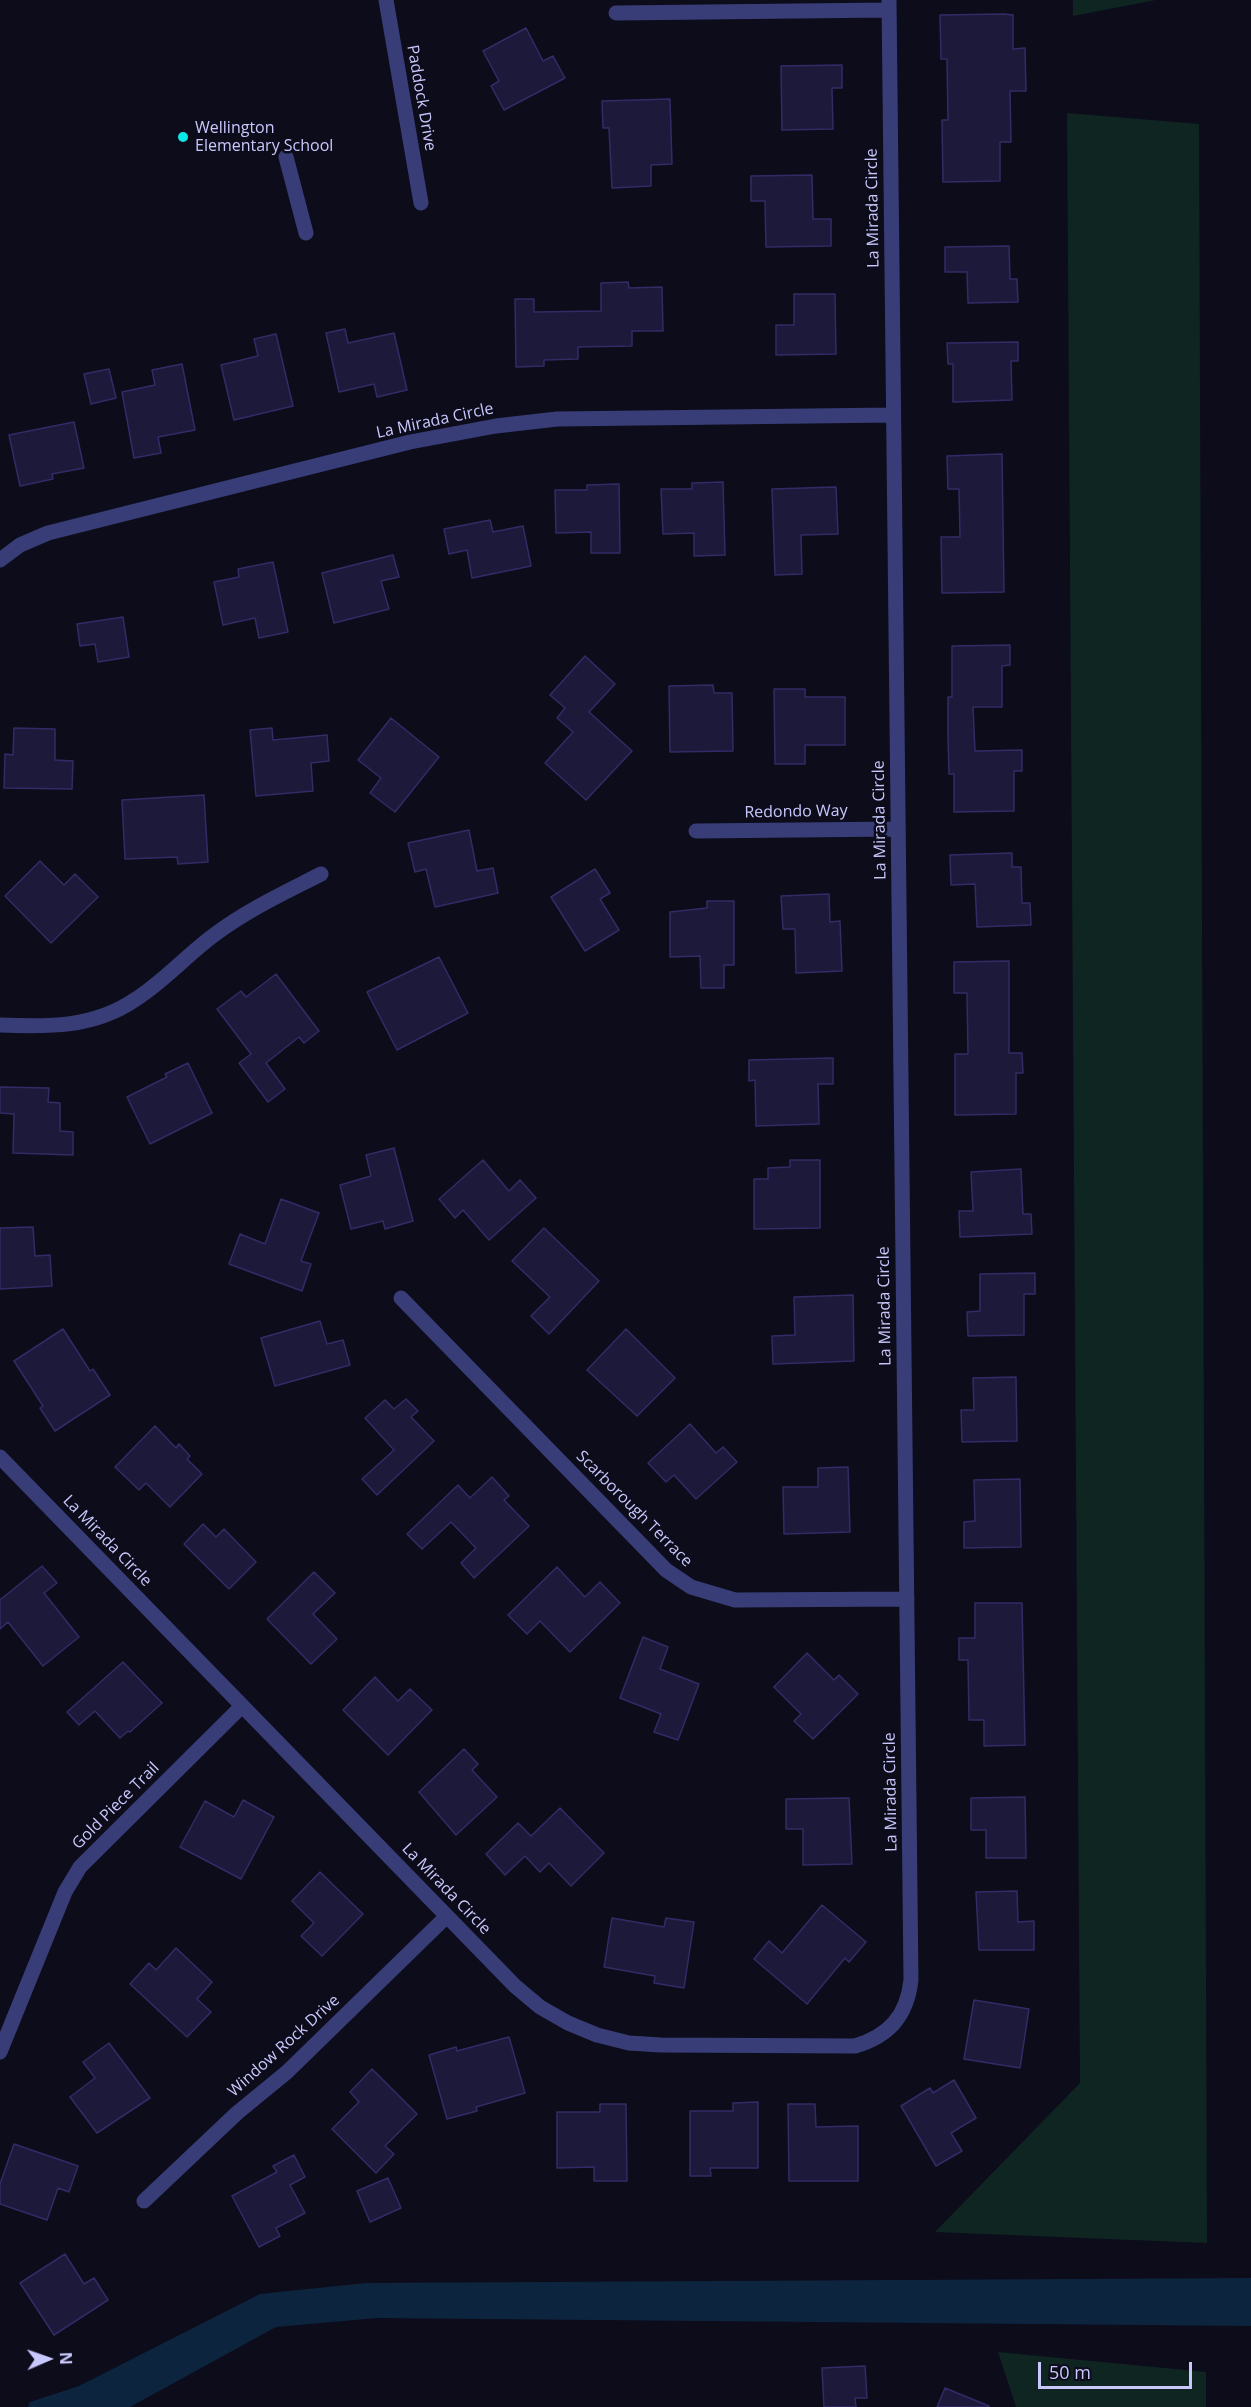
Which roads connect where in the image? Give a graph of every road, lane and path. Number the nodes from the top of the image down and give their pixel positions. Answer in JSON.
{"nodes":[{"id":1,"x":386,"y":0,"type":"edge"},
{"id":2,"x":889,"y":5,"type":"edge"},
{"id":3,"x":616,"y":13,"type":"dead end"},
{"id":4,"x":286,"y":157,"type":"dead end"},
{"id":5,"x":421,"y":203,"type":"dead end"},
{"id":6,"x":306,"y":233,"type":"dead end"},
{"id":7,"x":893,"y":415,"type":"junction"},
{"id":8,"x":0,"y":560,"type":"edge"},
{"id":9,"x":898,"y":829,"type":"junction"},
{"id":10,"x":696,"y":831,"type":"dead end"},
{"id":11,"x":321,"y":874,"type":"dead end"},
{"id":12,"x":0,"y":1024,"type":"edge"},
{"id":13,"x":401,"y":1298,"type":"dead end"},
{"id":14,"x":0,"y":1457,"type":"edge"},
{"id":15,"x":907,"y":1599,"type":"junction"},
{"id":16,"x":242,"y":1706,"type":"junction"},
{"id":17,"x":447,"y":1916,"type":"junction"},
{"id":18,"x":15,"y":2016,"type":"junction"},
{"id":19,"x":0,"y":2032,"type":"edge"},
{"id":20,"x":0,"y":2052,"type":"edge"},
{"id":21,"x":144,"y":2201,"type":"dead end"}],
"edges":[{"from":1,"to":5,"type":"street","name":"Paddock Drive"},
{"from":2,"to":3,"type":"street"},
{"from":2,"to":7,"type":"street","name":"La Mirada Circle"},
{"from":4,"to":6,"type":"street"},
{"from":7,"to":8,"type":"street","name":"La Mirada Circle"},
{"from":7,"to":9,"type":"street","name":"La Mirada Circle"},
{"from":9,"to":10,"type":"street","name":"Redondo Way"},
{"from":9,"to":15,"type":"street","name":"La Mirada Circle"},
{"from":11,"to":12,"type":"street"},
{"from":13,"to":15,"type":"street","name":"Scarborough Terrace"},
{"from":14,"to":16,"type":"street","name":"La Mirada Circle"},
{"from":15,"to":17,"type":"street","name":"La Mirada Circle"},
{"from":16,"to":17,"type":"street","name":"La Mirada Circle"},
{"from":16,"to":18,"type":"street","name":"Gold Piece Trail"},
{"from":17,"to":21,"type":"street","name":"Window Rock Drive"},
{"from":18,"to":19,"type":"street","name":"Gold Piece Trail"},
{"from":18,"to":20,"type":"street","name":"Gold Piece Trail"}]}
